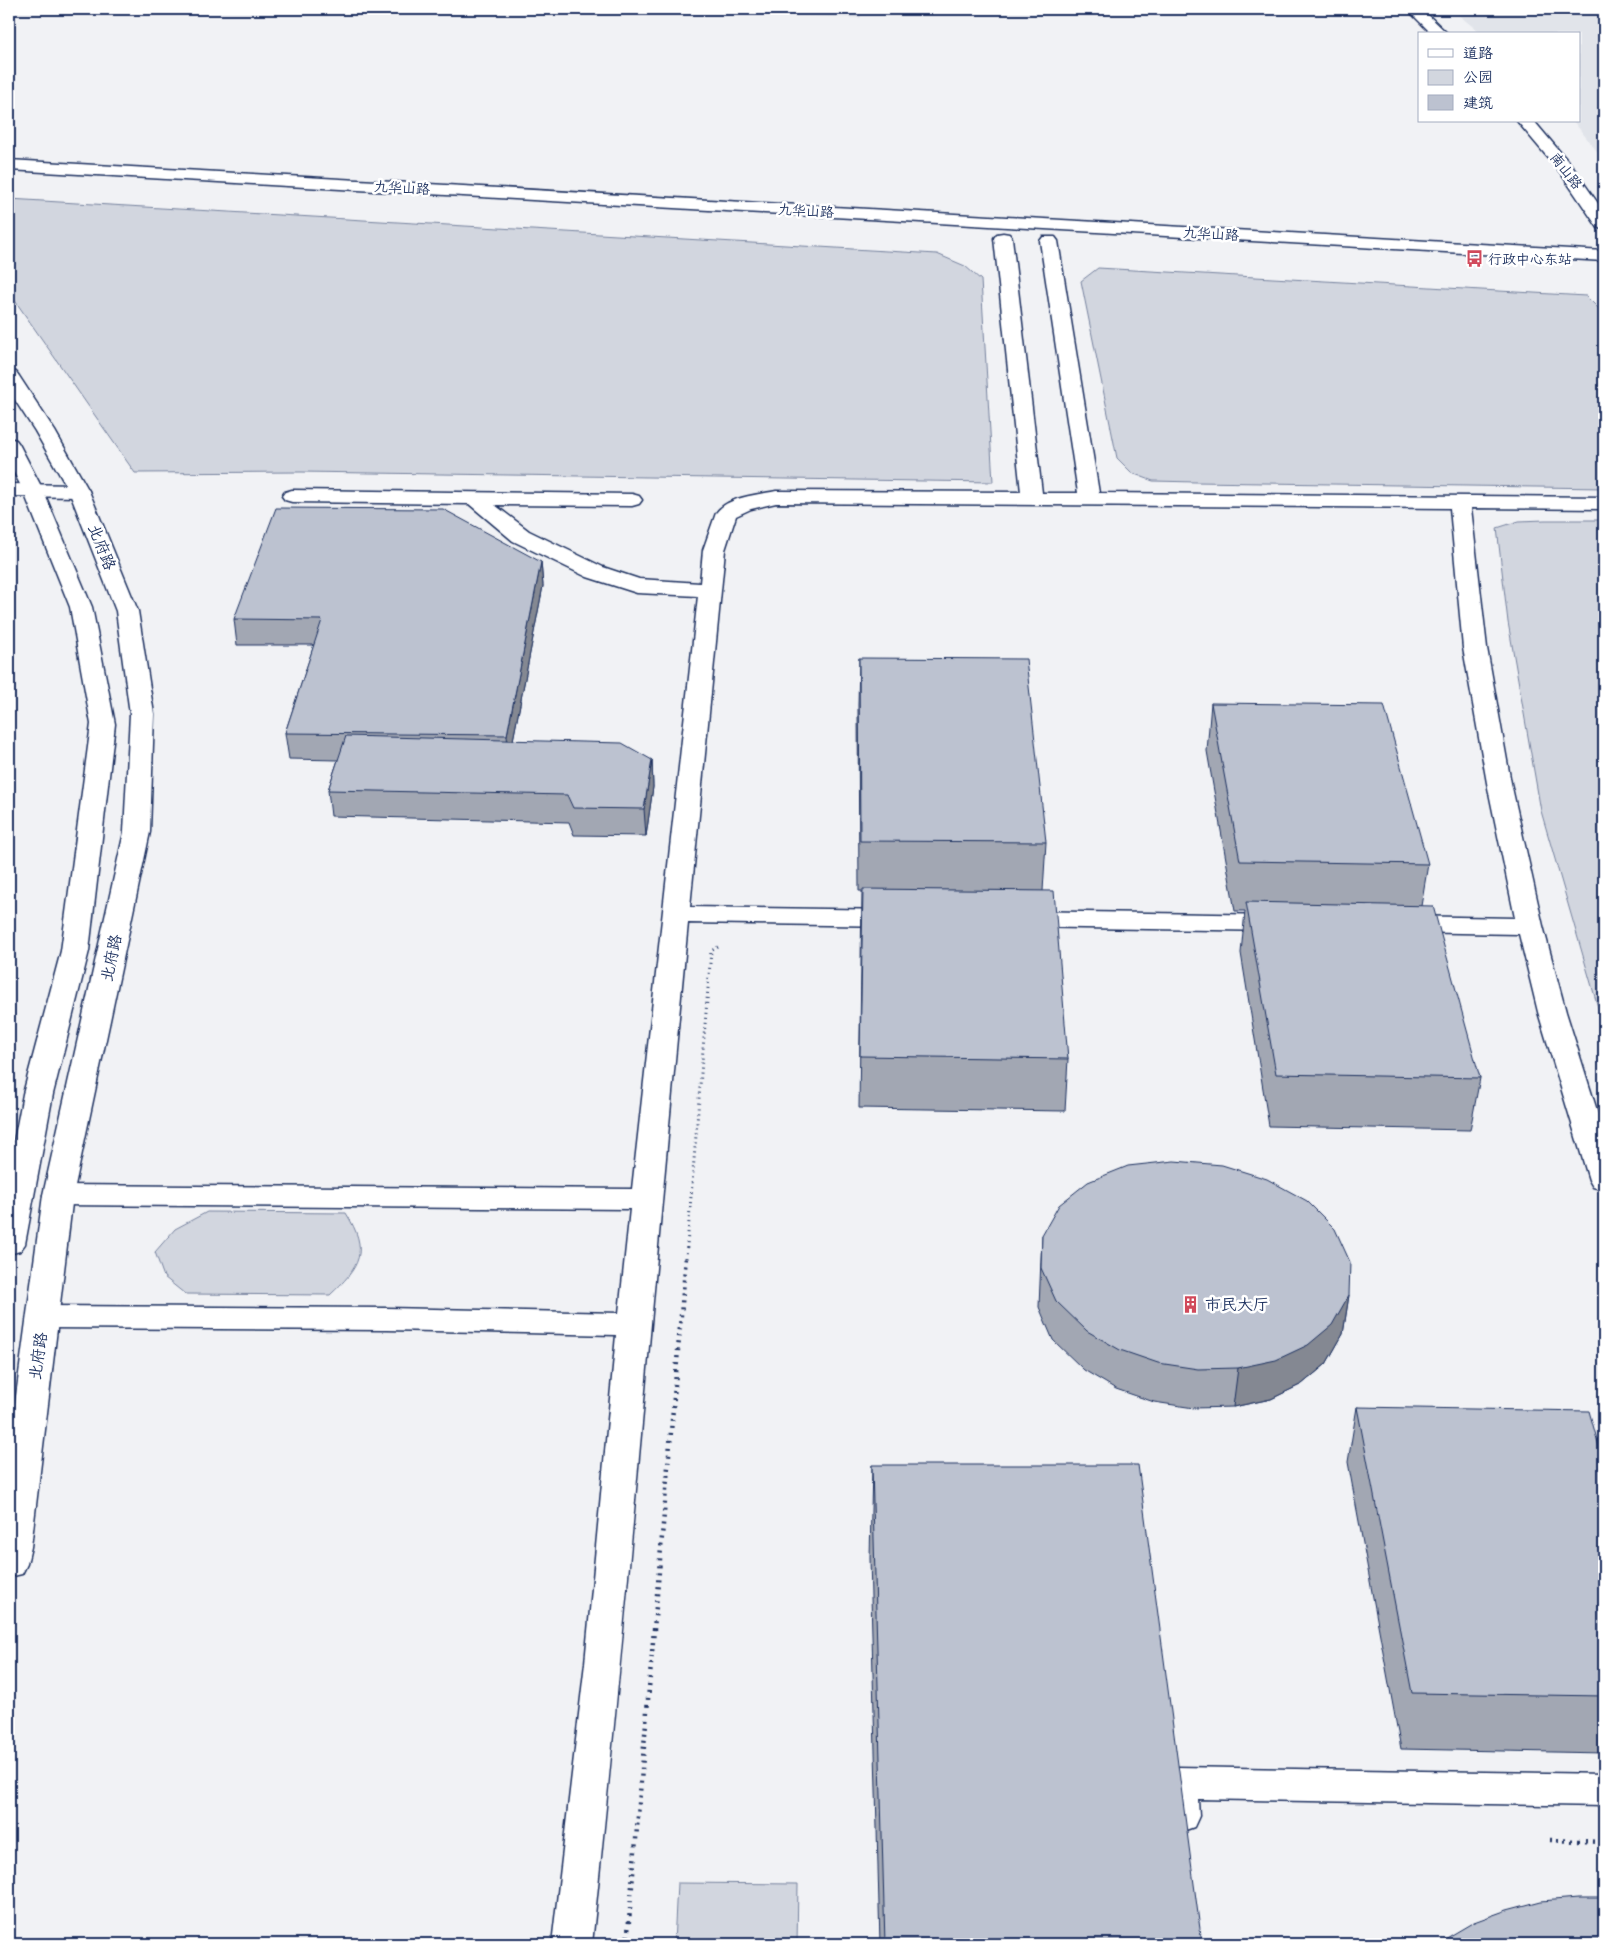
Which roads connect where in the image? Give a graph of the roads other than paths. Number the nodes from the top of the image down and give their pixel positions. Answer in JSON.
{"nodes":[{"id":1,"x":1414,"y":9,"type":"edge"},
{"id":2,"x":1438,"y":32,"type":"edge"},
{"id":3,"x":1526,"y":122,"type":"edge"},
{"id":4,"x":9,"y":165,"type":"edge"},
{"id":5,"x":9,"y":180,"type":"edge"},
{"id":6,"x":1604,"y":224,"type":"edge"},
{"id":7,"x":1003,"y":238,"type":"junction"},
{"id":8,"x":1049,"y":241,"type":"junction"},
{"id":9,"x":1604,"y":256,"type":"edge"},
{"id":10,"x":1604,"y":271,"type":"edge"},
{"id":11,"x":9,"y":376,"type":"edge"},
{"id":12,"x":9,"y":444,"type":"edge"},
{"id":13,"x":21,"y":490,"type":"edge"},
{"id":14,"x":79,"y":491,"type":"junction"},
{"id":15,"x":292,"y":496,"type":"dead end"},
{"id":16,"x":474,"y":498,"type":"junction"},
{"id":17,"x":1032,"y":498,"type":"junction"},
{"id":18,"x":1090,"y":498,"type":"junction"},
{"id":19,"x":632,"y":500,"type":"dead end"},
{"id":20,"x":1460,"y":502,"type":"junction"},
{"id":21,"x":1604,"y":503,"type":"edge"},
{"id":22,"x":711,"y":590,"type":"junction"},
{"id":23,"x":675,"y":915,"type":"junction"},
{"id":24,"x":924,"y":918,"type":"edge"},
{"id":25,"x":994,"y":919,"type":"edge"},
{"id":26,"x":1302,"y":923,"type":"edge"},
{"id":27,"x":1381,"y":924,"type":"edge"},
{"id":28,"x":1530,"y":926,"type":"junction"},
{"id":29,"x":1604,"y":1180,"type":"edge"},
{"id":30,"x":58,"y":1195,"type":"junction"},
{"id":31,"x":646,"y":1199,"type":"junction"},
{"id":32,"x":9,"y":1244,"type":"edge"},
{"id":33,"x":43,"y":1317,"type":"junction"},
{"id":34,"x":634,"y":1324,"type":"junction"},
{"id":35,"x":9,"y":1564,"type":"edge"},
{"id":36,"x":1604,"y":1790,"type":"edge"},
{"id":37,"x":1184,"y":1850,"type":"edge"},
{"id":38,"x":572,"y":1944,"type":"edge"}],
"edges":[{"from":1,"to":2,"type":"main road"},
{"from":3,"to":6,"type":"main road","name":"南山路"},
{"from":4,"to":9,"type":"main road","name":"九华山路"},
{"from":5,"to":7,"type":"main road","name":"九华山路"},
{"from":7,"to":8,"type":"main road","name":"九华山路"},
{"from":7,"to":17,"type":"main road"},
{"from":8,"to":10,"type":"main road","name":"九华山路"},
{"from":8,"to":18,"type":"main road"},
{"from":11,"to":14,"type":"main road","name":"北府路"},
{"from":12,"to":13,"type":"main road"},
{"from":13,"to":14,"type":"main road"},
{"from":13,"to":32,"type":"main road"},
{"from":14,"to":30,"type":"main road","name":"北府路"},
{"from":15,"to":16,"type":"main road"},
{"from":16,"to":19,"type":"main road"},
{"from":16,"to":22,"type":"main road"},
{"from":17,"to":18,"type":"main road"},
{"from":17,"to":22,"type":"main road"},
{"from":18,"to":20,"type":"main road"},
{"from":20,"to":21,"type":"main road"},
{"from":20,"to":28,"type":"main road"},
{"from":22,"to":23,"type":"main road"},
{"from":23,"to":24,"type":"main road"},
{"from":23,"to":31,"type":"main road"},
{"from":25,"to":26,"type":"main road"},
{"from":27,"to":28,"type":"main road"},
{"from":28,"to":29,"type":"main road"},
{"from":30,"to":31,"type":"main road"},
{"from":30,"to":33,"type":"main road","name":"北府路"},
{"from":31,"to":34,"type":"main road"},
{"from":33,"to":34,"type":"main road"},
{"from":33,"to":35,"type":"main road","name":"北府路"},
{"from":34,"to":38,"type":"main road"},
{"from":36,"to":37,"type":"main road"}]}
